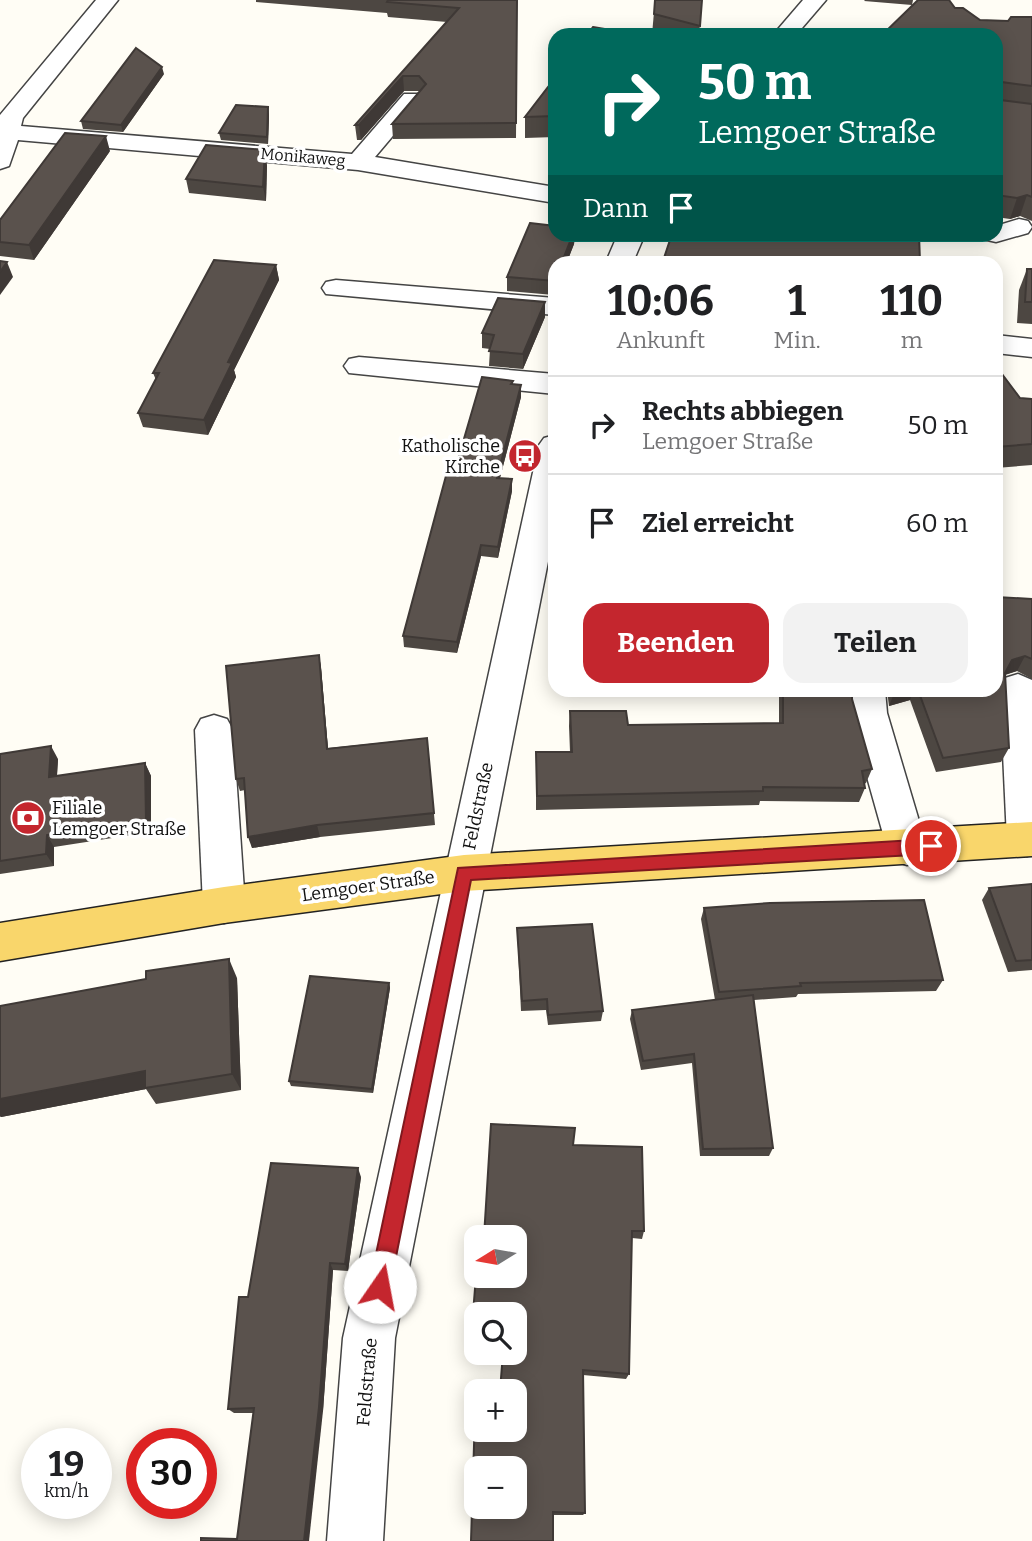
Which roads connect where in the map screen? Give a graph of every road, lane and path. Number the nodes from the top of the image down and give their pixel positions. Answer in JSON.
{"nodes":[{"id":1,"x":107,"y":0,"type":"edge"},
{"id":2,"x":815,"y":0,"type":"edge"},
{"id":3,"x":790,"y":28,"type":"edge"},
{"id":4,"x":412,"y":99,"type":"edge"},
{"id":5,"x":8,"y":132,"type":"junction"},
{"id":6,"x":0,"y":162,"type":"edge"},
{"id":7,"x":358,"y":162,"type":"junction"},
{"id":8,"x":548,"y":194,"type":"edge"},
{"id":9,"x":336,"y":288,"type":"dead end"},
{"id":10,"x":548,"y":306,"type":"edge"},
{"id":11,"x":1003,"y":345,"type":"edge"},
{"id":12,"x":1032,"y":348,"type":"edge"},
{"id":13,"x":359,"y":366,"type":"dead end"},
{"id":14,"x":548,"y":383,"type":"edge"},
{"id":15,"x":548,"y":477,"type":"edge"},
{"id":16,"x":1018,"y":688,"type":"dead end"},
{"id":17,"x":867,"y":697,"type":"edge"},
{"id":18,"x":214,"y":730,"type":"dead end"},
{"id":19,"x":1030,"y":839,"type":"edge"},
{"id":20,"x":907,"y":848,"type":"junction"},
{"id":21,"x":464,"y":873,"type":"junction"},
{"id":22,"x":224,"y":905,"type":"junction"},
{"id":23,"x":0,"y":942,"type":"edge"},
{"id":24,"x":355,"y":1541,"type":"edge"}],
"edges":[{"from":1,"to":5,"type":"street"},
{"from":2,"to":3,"type":"street"},
{"from":4,"to":7,"type":"street"},
{"from":5,"to":6,"type":"street"},
{"from":5,"to":7,"type":"street","name":"Monikaweg"},
{"from":7,"to":8,"type":"street","name":"Monikaweg"},
{"from":9,"to":10,"type":"street"},
{"from":11,"to":12,"type":"street"},
{"from":13,"to":14,"type":"street"},
{"from":15,"to":21,"type":"street","name":"Feldstraße"},
{"from":16,"to":19,"type":"street"},
{"from":17,"to":20,"type":"street"},
{"from":18,"to":22,"type":"street"},
{"from":19,"to":20,"type":"main road","name":"Lemgoer Straße"},
{"from":20,"to":21,"type":"main road","name":"Lemgoer Straße"},
{"from":21,"to":22,"type":"main road","name":"Lemgoer Straße"},
{"from":21,"to":24,"type":"street","name":"Feldstraße"},
{"from":22,"to":23,"type":"main road","name":"Lemgoer Straße"}]}
